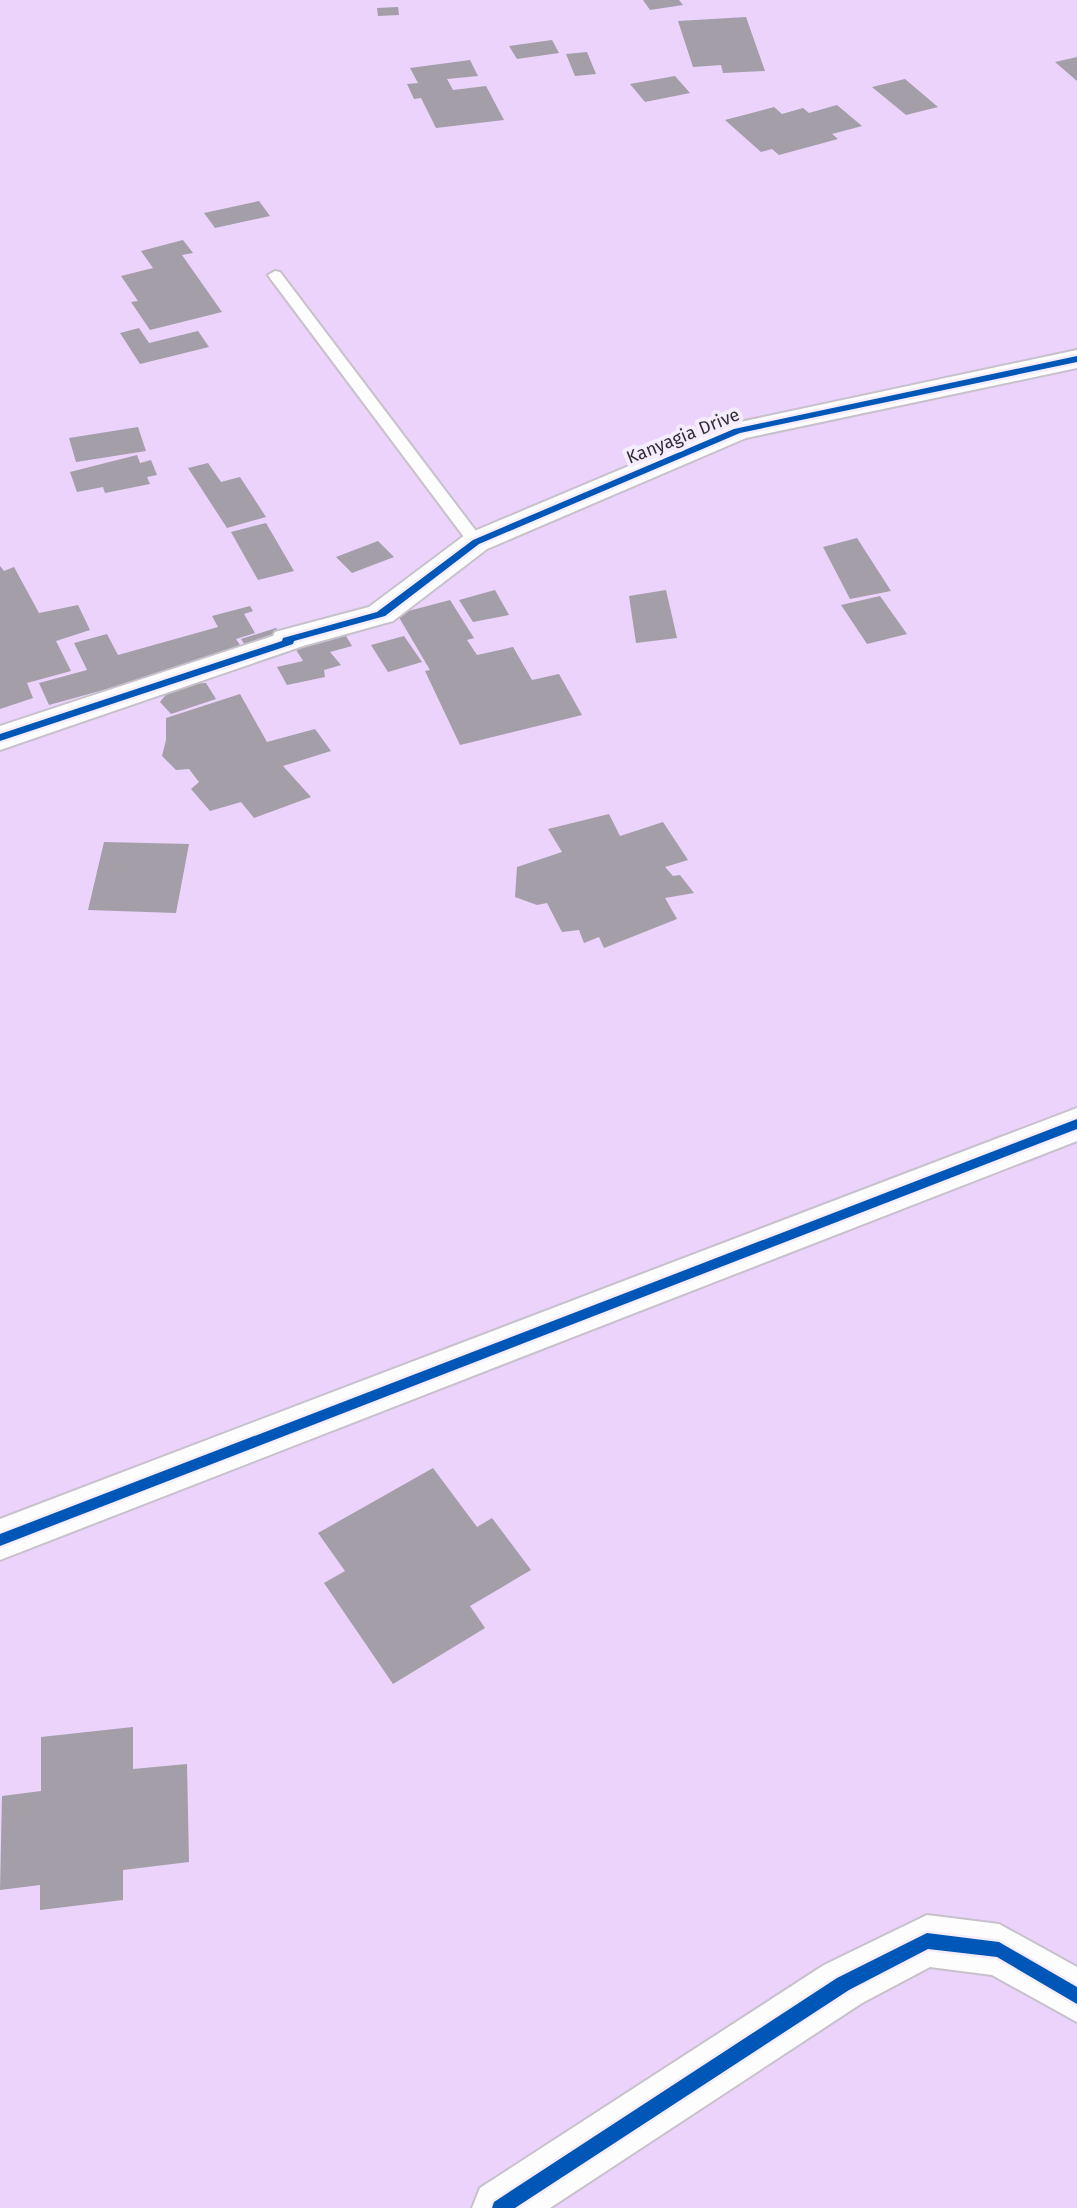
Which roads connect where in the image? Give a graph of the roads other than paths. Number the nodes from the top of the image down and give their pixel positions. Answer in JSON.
{"nodes":[{"id":1,"x":275,"y":275,"type":"dead end"},
{"id":2,"x":1077,"y":359,"type":"edge"},
{"id":3,"x":476,"y":542,"type":"junction"},
{"id":4,"x":0,"y":738,"type":"edge"},
{"id":5,"x":1077,"y":1124,"type":"edge"},
{"id":6,"x":0,"y":1540,"type":"edge"},
{"id":7,"x":1077,"y":1996,"type":"edge"},
{"id":8,"x":500,"y":2208,"type":"edge"}],
"edges":[{"from":1,"to":3,"type":"lane"},
{"from":2,"to":3,"type":"street","name":"Kanyagia Drive"},
{"from":3,"to":4,"type":"street","name":"Kanyagia Drive"},
{"from":5,"to":6,"type":"street"},
{"from":7,"to":8,"type":"street"}]}
